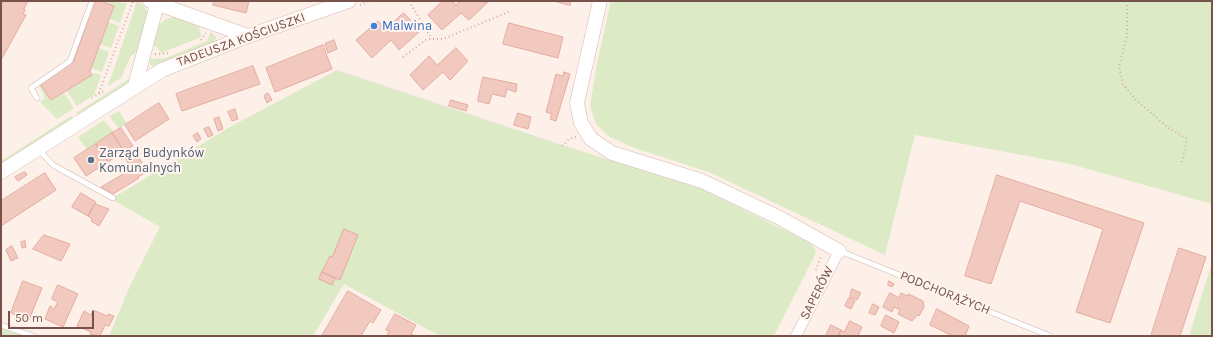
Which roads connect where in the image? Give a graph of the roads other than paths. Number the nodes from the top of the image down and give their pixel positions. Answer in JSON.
{"nodes":[{"id":1,"x":92,"y":1,"type":"edge"},
{"id":2,"x":349,"y":1,"type":"edge"},
{"id":3,"x":600,"y":1,"type":"edge"},
{"id":4,"x":155,"y":2,"type":"edge"},
{"id":5,"x":248,"y":36,"type":"junction"},
{"id":6,"x":135,"y":86,"type":"junction"},
{"id":7,"x":37,"y":98,"type":"dead end"},
{"id":8,"x":38,"y":149,"type":"junction"},
{"id":9,"x":1,"y":172,"type":"edge"},
{"id":10,"x":113,"y":198,"type":"dead end"},
{"id":11,"x":839,"y":251,"type":"junction"},
{"id":12,"x":1,"y":325,"type":"edge"},
{"id":13,"x":33,"y":336,"type":"edge"},
{"id":14,"x":796,"y":336,"type":"edge"},
{"id":15,"x":1050,"y":336,"type":"edge"}],
"edges":[{"from":1,"to":7,"type":"lane"},
{"from":2,"to":5,"type":"street","name":"TADEUSZA KOŚCIUSZKI"},
{"from":3,"to":11,"type":"street"},
{"from":4,"to":5,"type":"street"},
{"from":4,"to":6,"type":"street"},
{"from":5,"to":6,"type":"street","name":"TADEUSZA KOŚCIUSZKI"},
{"from":6,"to":8,"type":"street","name":"TADEUSZA KOŚCIUSZKI"},
{"from":8,"to":9,"type":"street","name":"TADEUSZA KOŚCIUSZKI"},
{"from":8,"to":10,"type":"lane"},
{"from":11,"to":14,"type":"street","name":"SAPERÓW"},
{"from":11,"to":15,"type":"lane","name":"PODCHORĄŻYCH"},
{"from":12,"to":13,"type":"lane"}]}
